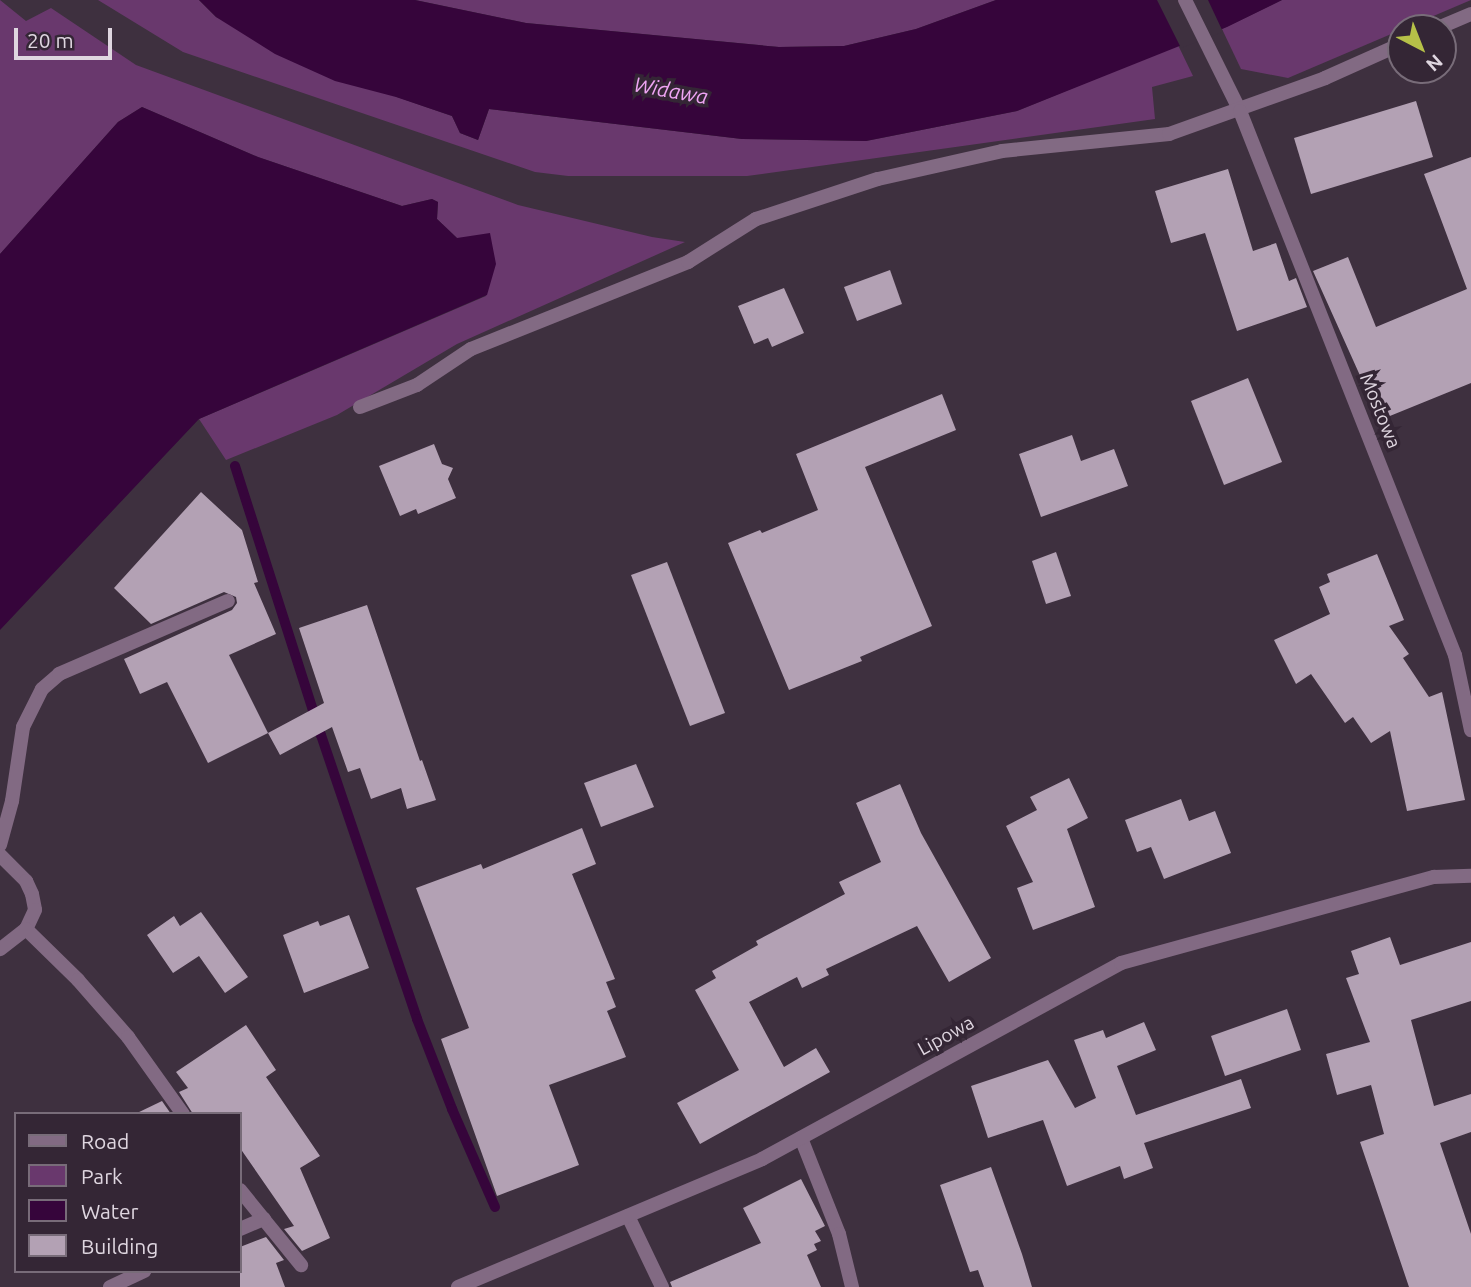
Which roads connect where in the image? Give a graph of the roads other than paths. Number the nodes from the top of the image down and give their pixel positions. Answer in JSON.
{"nodes":[{"id":1,"x":1185,"y":0,"type":"edge"},
{"id":2,"x":1387,"y":50,"type":"edge"},
{"id":3,"x":1240,"y":111,"type":"junction"},
{"id":4,"x":360,"y":407,"type":"dead end"},
{"id":5,"x":228,"y":601,"type":"dead end"},
{"id":6,"x":1471,"y":730,"type":"edge"},
{"id":7,"x":0,"y":845,"type":"edge"},
{"id":8,"x":0,"y":855,"type":"edge"},
{"id":9,"x":1471,"y":876,"type":"edge"},
{"id":10,"x":26,"y":929,"type":"junction"},
{"id":11,"x":0,"y":949,"type":"edge"},
{"id":12,"x":182,"y":1112,"type":"edge"},
{"id":13,"x":801,"y":1138,"type":"junction"},
{"id":14,"x":242,"y":1192,"type":"edge"},
{"id":15,"x":628,"y":1216,"type":"junction"},
{"id":16,"x":264,"y":1219,"type":"junction"},
{"id":17,"x":242,"y":1228,"type":"edge"},
{"id":18,"x":300,"y":1265,"type":"dead end"},
{"id":19,"x":140,"y":1273,"type":"edge"},
{"id":20,"x":110,"y":1287,"type":"edge"},
{"id":21,"x":458,"y":1287,"type":"edge"},
{"id":22,"x":662,"y":1287,"type":"edge"},
{"id":23,"x":852,"y":1287,"type":"edge"}],
"edges":[{"from":1,"to":3,"type":"street","name":"Mostowa"},
{"from":2,"to":3,"type":"street"},
{"from":3,"to":4,"type":"street"},
{"from":3,"to":6,"type":"street","name":"Mostowa"},
{"from":5,"to":7,"type":"street"},
{"from":8,"to":10,"type":"street"},
{"from":9,"to":13,"type":"street","name":"Lipowa"},
{"from":10,"to":11,"type":"street"},
{"from":10,"to":12,"type":"street"},
{"from":13,"to":15,"type":"street","name":"Lipowa"},
{"from":13,"to":23,"type":"street"},
{"from":14,"to":16,"type":"street"},
{"from":15,"to":21,"type":"street","name":"Lipowa"},
{"from":15,"to":22,"type":"street"},
{"from":16,"to":17,"type":"street"},
{"from":16,"to":18,"type":"street"},
{"from":19,"to":20,"type":"street"}]}
